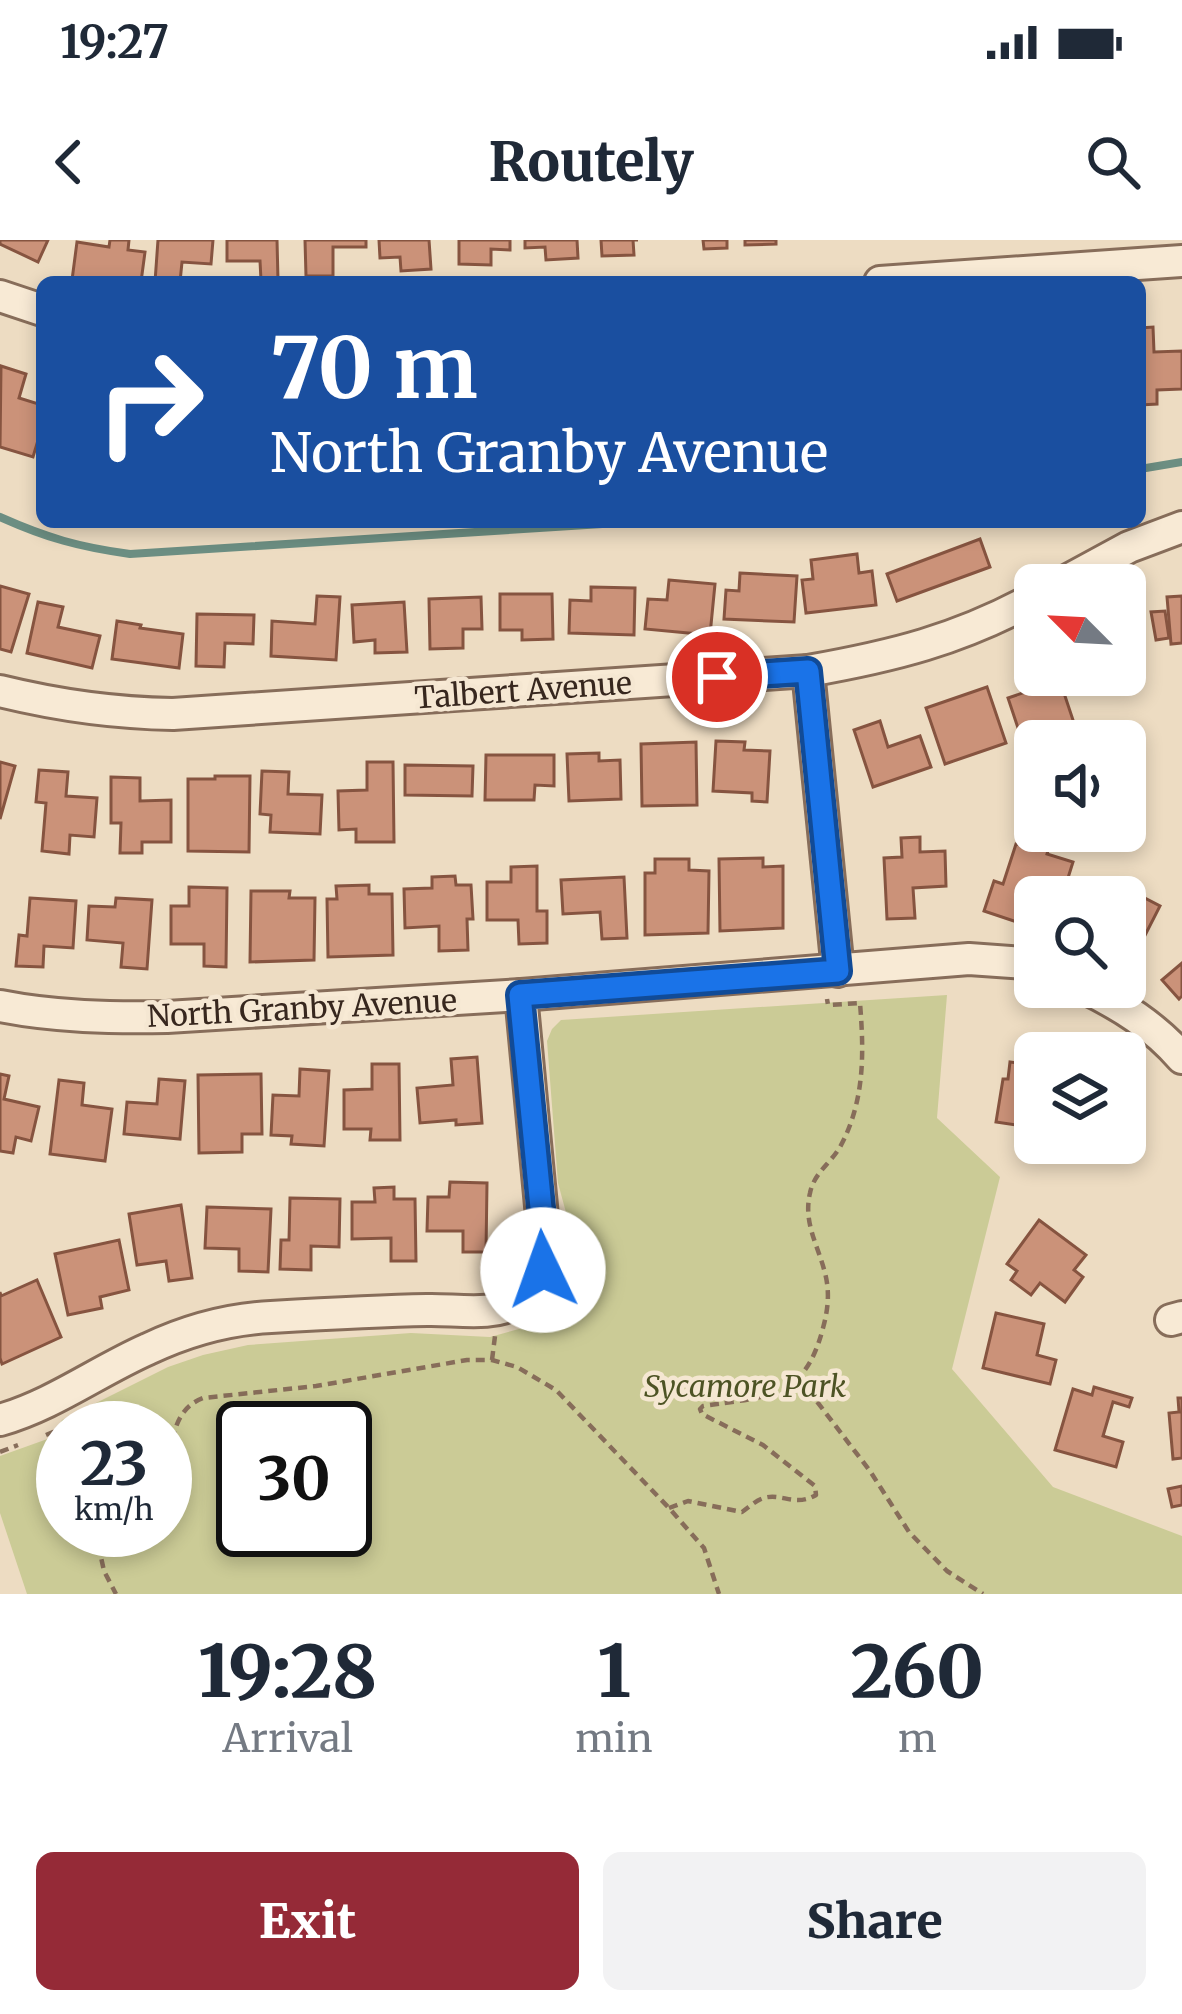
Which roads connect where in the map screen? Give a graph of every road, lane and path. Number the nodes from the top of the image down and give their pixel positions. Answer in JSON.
{"nodes":[{"id":1,"x":1182,"y":260,"type":"edge"},
{"id":2,"x":962,"y":276,"type":"edge"},
{"id":3,"x":0,"y":296,"type":"edge"},
{"id":4,"x":36,"y":308,"type":"edge"},
{"id":5,"x":1182,"y":526,"type":"edge"},
{"id":6,"x":1097,"y":564,"type":"edge"},
{"id":7,"x":1014,"y":608,"type":"edge"},
{"id":8,"x":808,"y":671,"type":"junction"},
{"id":9,"x":0,"y":691,"type":"edge"},
{"id":10,"x":1014,"y":962,"type":"edge"},
{"id":11,"x":832,"y":972,"type":"junction"},
{"id":12,"x":520,"y":995,"type":"junction"},
{"id":13,"x":0,"y":1006,"type":"edge"},
{"id":14,"x":1126,"y":1008,"type":"edge"},
{"id":15,"x":1182,"y":1058,"type":"edge"},
{"id":16,"x":799,"y":1378,"type":"junction"},
{"id":17,"x":192,"y":1403,"type":"edge"},
{"id":18,"x":0,"y":1420,"type":"edge"},
{"id":19,"x":669,"y":1508,"type":"junction"},
{"id":20,"x":101,"y":1557,"type":"edge"},
{"id":21,"x":116,"y":1594,"type":"edge"},
{"id":22,"x":719,"y":1594,"type":"edge"},
{"id":23,"x":982,"y":1594,"type":"edge"}],
"edges":[{"from":1,"to":2,"type":"street"},
{"from":3,"to":4,"type":"street"},
{"from":5,"to":6,"type":"street"},
{"from":7,"to":8,"type":"street","name":"Talbert Avenue"},
{"from":8,"to":9,"type":"street","name":"Talbert Avenue"},
{"from":8,"to":11,"type":"street"},
{"from":10,"to":11,"type":"street","name":"North Granby Avenue"},
{"from":11,"to":12,"type":"street","name":"North Granby Avenue"},
{"from":11,"to":16,"type":"path"},
{"from":12,"to":13,"type":"street","name":"North Granby Avenue"},
{"from":12,"to":18,"type":"street"},
{"from":14,"to":15,"type":"street"},
{"from":16,"to":19,"type":"path"},
{"from":16,"to":23,"type":"path"},
{"from":17,"to":19,"type":"path"},
{"from":19,"to":22,"type":"path"},
{"from":20,"to":21,"type":"path"}]}
